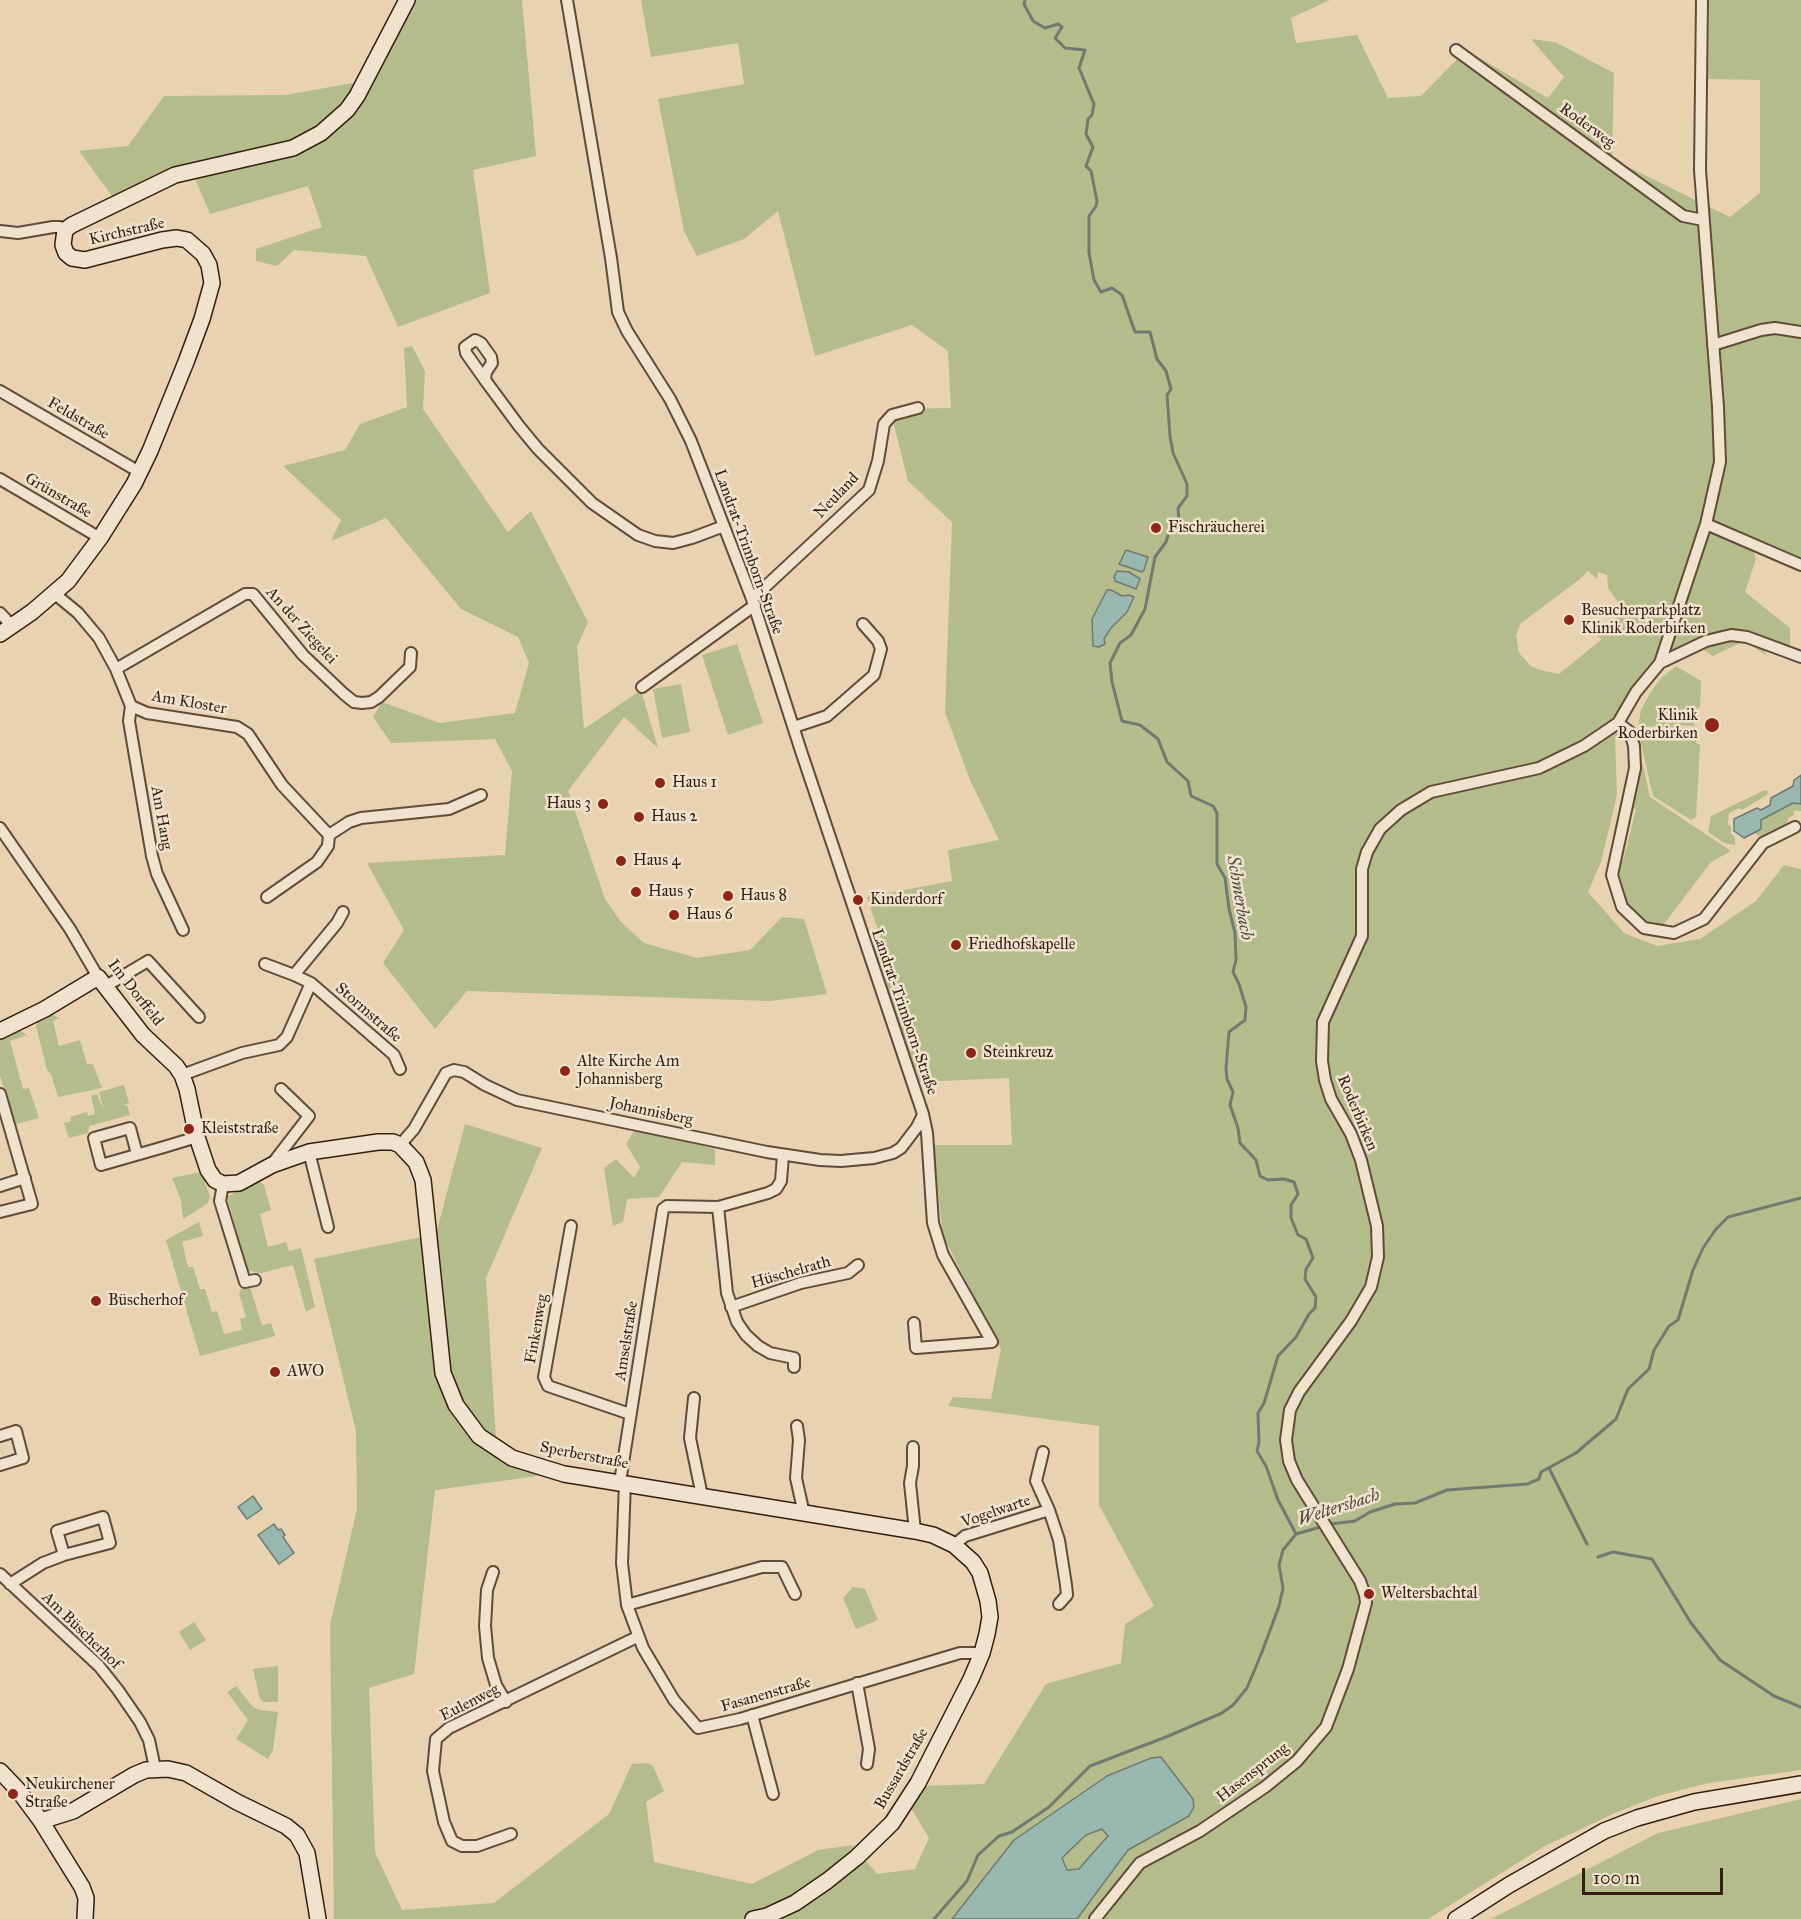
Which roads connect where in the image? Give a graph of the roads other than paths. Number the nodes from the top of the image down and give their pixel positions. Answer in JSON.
{"nodes":[{"id":1,"x":407,"y":0,"type":"edge"},
{"id":2,"x":567,"y":0,"type":"edge"},
{"id":3,"x":1702,"y":0,"type":"edge"},
{"id":4,"x":1456,"y":50,"type":"dead end"},
{"id":5,"x":1703,"y":220,"type":"junction"},
{"id":6,"x":65,"y":230,"type":"junction"},
{"id":7,"x":0,"y":231,"type":"edge"},
{"id":8,"x":1801,"y":332,"type":"edge"},
{"id":9,"x":1713,"y":345,"type":"junction"},
{"id":10,"x":485,"y":380,"type":"dead end"},
{"id":11,"x":0,"y":391,"type":"edge"},
{"id":12,"x":918,"y":408,"type":"dead end"},
{"id":13,"x":141,"y":473,"type":"junction"},
{"id":14,"x":0,"y":479,"type":"edge"},
{"id":15,"x":1706,"y":524,"type":"junction"},
{"id":16,"x":724,"y":526,"type":"junction"},
{"id":17,"x":100,"y":538,"type":"junction"},
{"id":18,"x":1801,"y":565,"type":"edge"},
{"id":19,"x":55,"y":594,"type":"junction"},
{"id":20,"x":753,"y":602,"type":"junction"},
{"id":21,"x":0,"y":613,"type":"edge"},
{"id":22,"x":863,"y":624,"type":"dead end"},
{"id":23,"x":6,"y":630,"type":"edge"},
{"id":24,"x":411,"y":653,"type":"dead end"},
{"id":25,"x":1801,"y":657,"type":"edge"},
{"id":26,"x":1660,"y":663,"type":"junction"},
{"id":27,"x":116,"y":669,"type":"junction"},
{"id":28,"x":642,"y":687,"type":"dead end"},
{"id":29,"x":131,"y":706,"type":"junction"},
{"id":30,"x":1618,"y":723,"type":"junction"},
{"id":31,"x":794,"y":727,"type":"junction"},
{"id":32,"x":481,"y":795,"type":"dead end"},
{"id":33,"x":1795,"y":827,"type":"dead end"},
{"id":34,"x":0,"y":828,"type":"edge"},
{"id":35,"x":329,"y":835,"type":"junction"},
{"id":36,"x":267,"y":897,"type":"dead end"},
{"id":37,"x":342,"y":912,"type":"dead end"},
{"id":38,"x":183,"y":930,"type":"dead end"},
{"id":39,"x":265,"y":964,"type":"dead end"},
{"id":40,"x":294,"y":975,"type":"junction"},
{"id":41,"x":102,"y":982,"type":"junction"},
{"id":42,"x":311,"y":983,"type":"junction"},
{"id":43,"x":199,"y":1017,"type":"dead end"},
{"id":44,"x":0,"y":1031,"type":"edge"},
{"id":45,"x":400,"y":1069,"type":"dead end"},
{"id":46,"x":182,"y":1075,"type":"junction"},
{"id":47,"x":281,"y":1089,"type":"dead end"},
{"id":48,"x":0,"y":1094,"type":"edge"},
{"id":49,"x":923,"y":1114,"type":"junction"},
{"id":50,"x":197,"y":1137,"type":"junction"},
{"id":51,"x":400,"y":1145,"type":"junction"},
{"id":52,"x":309,"y":1152,"type":"junction"},
{"id":53,"x":137,"y":1155,"type":"dead end"},
{"id":54,"x":783,"y":1155,"type":"junction"},
{"id":55,"x":272,"y":1165,"type":"junction"},
{"id":56,"x":25,"y":1178,"type":"junction"},
{"id":57,"x":223,"y":1184,"type":"junction"},
{"id":58,"x":0,"y":1186,"type":"edge"},
{"id":59,"x":718,"y":1207,"type":"junction"},
{"id":60,"x":0,"y":1212,"type":"edge"},
{"id":61,"x":571,"y":1226,"type":"dead end"},
{"id":62,"x":328,"y":1227,"type":"dead end"},
{"id":63,"x":858,"y":1265,"type":"dead end"},
{"id":64,"x":255,"y":1280,"type":"dead end"},
{"id":65,"x":731,"y":1307,"type":"junction"},
{"id":66,"x":914,"y":1323,"type":"dead end"},
{"id":67,"x":794,"y":1367,"type":"dead end"},
{"id":68,"x":694,"y":1398,"type":"dead end"},
{"id":69,"x":630,"y":1414,"type":"junction"},
{"id":70,"x":797,"y":1426,"type":"dead end"},
{"id":71,"x":0,"y":1436,"type":"edge"},
{"id":72,"x":913,"y":1447,"type":"dead end"},
{"id":73,"x":1043,"y":1452,"type":"dead end"},
{"id":74,"x":0,"y":1465,"type":"edge"},
{"id":75,"x":622,"y":1483,"type":"junction"},
{"id":76,"x":702,"y":1496,"type":"junction"},
{"id":77,"x":1049,"y":1510,"type":"junction"},
{"id":78,"x":804,"y":1514,"type":"junction"},
{"id":79,"x":915,"y":1531,"type":"junction"},
{"id":80,"x":954,"y":1545,"type":"junction"},
{"id":81,"x":64,"y":1555,"type":"junction"},
{"id":82,"x":493,"y":1572,"type":"dead end"},
{"id":83,"x":980,"y":1573,"type":"joint"},
{"id":84,"x":0,"y":1574,"type":"edge"},
{"id":85,"x":10,"y":1584,"type":"junction"},
{"id":86,"x":795,"y":1594,"type":"dead end"},
{"id":87,"x":1366,"y":1603,"type":"joint"},
{"id":88,"x":1059,"y":1604,"type":"dead end"},
{"id":89,"x":627,"y":1605,"type":"junction"},
{"id":90,"x":637,"y":1637,"type":"junction"},
{"id":91,"x":981,"y":1653,"type":"junction"},
{"id":92,"x":857,"y":1683,"type":"junction"},
{"id":93,"x":506,"y":1701,"type":"junction"},
{"id":94,"x":752,"y":1715,"type":"junction"},
{"id":95,"x":867,"y":1764,"type":"dead end"},
{"id":96,"x":155,"y":1768,"type":"junction"},
{"id":97,"x":0,"y":1771,"type":"edge"},
{"id":98,"x":1801,"y":1784,"type":"edge"},
{"id":99,"x":773,"y":1794,"type":"dead end"},
{"id":100,"x":40,"y":1821,"type":"junction"},
{"id":101,"x":511,"y":1834,"type":"dead end"},
{"id":102,"x":86,"y":1919,"type":"edge"},
{"id":103,"x":318,"y":1919,"type":"edge"},
{"id":104,"x":753,"y":1919,"type":"edge"},
{"id":105,"x":1095,"y":1919,"type":"edge"},
{"id":106,"x":1456,"y":1919,"type":"edge"}],
"edges":[{"from":1,"to":6,"type":"street","name":"Kirchstraße"},
{"from":2,"to":16,"type":"street","name":"Landrat-Trimborn-Straße"},
{"from":3,"to":5,"type":"street"},
{"from":4,"to":5,"type":"street","name":"Roderweg"},
{"from":5,"to":9,"type":"street"},
{"from":6,"to":7,"type":"street"},
{"from":6,"to":13,"type":"street","name":"Kirchstraße"},
{"from":8,"to":9,"type":"street"},
{"from":9,"to":15,"type":"street"},
{"from":10,"to":16,"type":"street"},
{"from":11,"to":13,"type":"street","name":"Feldstraße"},
{"from":12,"to":20,"type":"street","name":"Neuland"},
{"from":13,"to":17,"type":"street","name":"Kirchstraße"},
{"from":14,"to":17,"type":"street","name":"Grünstraße"},
{"from":15,"to":18,"type":"street"},
{"from":15,"to":26,"type":"street","name":"Roderbirken"},
{"from":16,"to":20,"type":"street","name":"Landrat-Trimborn-Straße"},
{"from":17,"to":19,"type":"street","name":"Kirchstraße"},
{"from":19,"to":23,"type":"street","name":"Kirchstraße"},
{"from":19,"to":27,"type":"street","name":"Am Kloster"},
{"from":20,"to":28,"type":"street","name":"Neuland"},
{"from":20,"to":31,"type":"street","name":"Landrat-Trimborn-Straße"},
{"from":21,"to":23,"type":"street"},
{"from":22,"to":31,"type":"street"},
{"from":24,"to":27,"type":"street","name":"An der Ziegelei"},
{"from":25,"to":26,"type":"street","name":"Roderbirken"},
{"from":26,"to":30,"type":"street","name":"Roderbirken"},
{"from":27,"to":29,"type":"street","name":"Am Kloster"},
{"from":29,"to":35,"type":"street","name":"Am Kloster"},
{"from":29,"to":38,"type":"street","name":"Am Hang"},
{"from":30,"to":33,"type":"street"},
{"from":30,"to":87,"type":"street","name":"Roderbirken"},
{"from":31,"to":49,"type":"street","name":"Landrat-Trimborn-Straße"},
{"from":32,"to":35,"type":"street"},
{"from":34,"to":41,"type":"street","name":"Im Dorffeld"},
{"from":35,"to":36,"type":"street"},
{"from":37,"to":40,"type":"street"},
{"from":39,"to":40,"type":"street","name":"Stormstraße"},
{"from":40,"to":42,"type":"street","name":"Stormstraße"},
{"from":41,"to":43,"type":"street"},
{"from":41,"to":44,"type":"street"},
{"from":41,"to":46,"type":"street","name":"Im Dorffeld"},
{"from":42,"to":45,"type":"street","name":"Stormstraße"},
{"from":42,"to":46,"type":"street"},
{"from":46,"to":50,"type":"street","name":"Im Dorffeld"},
{"from":47,"to":55,"type":"street"},
{"from":48,"to":56,"type":"street"},
{"from":49,"to":54,"type":"street","name":"Johannisberg"},
{"from":49,"to":66,"type":"street","name":"Landrat-Trimborn-Straße"},
{"from":50,"to":53,"type":"street"},
{"from":50,"to":57,"type":"street","name":"Im Dorffeld"},
{"from":51,"to":52,"type":"street"},
{"from":51,"to":54,"type":"street","name":"Johannisberg"},
{"from":51,"to":75,"type":"street","name":"Sperberstraße"},
{"from":52,"to":55,"type":"street"},
{"from":52,"to":62,"type":"street"},
{"from":54,"to":59,"type":"street"},
{"from":55,"to":57,"type":"street"},
{"from":56,"to":58,"type":"street"},
{"from":56,"to":60,"type":"street"},
{"from":57,"to":64,"type":"street"},
{"from":59,"to":65,"type":"street","name":"Hüschelrath"},
{"from":59,"to":69,"type":"street","name":"Amselstraße"},
{"from":61,"to":69,"type":"street","name":"Finkenweg"},
{"from":63,"to":65,"type":"street","name":"Hüschelrath"},
{"from":65,"to":67,"type":"street","name":"Hüschelrath"},
{"from":68,"to":76,"type":"street"},
{"from":69,"to":75,"type":"street","name":"Amselstraße"},
{"from":70,"to":78,"type":"street"},
{"from":71,"to":74,"type":"street"},
{"from":72,"to":79,"type":"street"},
{"from":73,"to":77,"type":"street","name":"Vogelwarte"},
{"from":75,"to":76,"type":"street","name":"Sperberstraße"},
{"from":75,"to":89,"type":"street","name":"Fasanenstraße"},
{"from":76,"to":78,"type":"street","name":"Sperberstraße"},
{"from":77,"to":80,"type":"street","name":"Vogelwarte"},
{"from":77,"to":88,"type":"street","name":"Vogelwarte"},
{"from":78,"to":79,"type":"street","name":"Sperberstraße"},
{"from":79,"to":80,"type":"street","name":"Sperberstraße"},
{"from":80,"to":83,"type":"street","name":"Sperberstraße"},
{"from":81,"to":81,"type":"street"},
{"from":81,"to":85,"type":"street"},
{"from":82,"to":93,"type":"street"},
{"from":83,"to":91,"type":"street","name":"Bussardstraße"},
{"from":84,"to":85,"type":"street","name":"Am Büscherhof"},
{"from":85,"to":96,"type":"street","name":"Am Büscherhof"},
{"from":86,"to":89,"type":"street"},
{"from":87,"to":105,"type":"street","name":"Hasensprung"},
{"from":89,"to":90,"type":"street","name":"Fasanenstraße"},
{"from":90,"to":93,"type":"street","name":"Eulenweg"},
{"from":90,"to":94,"type":"street","name":"Fasanenstraße"},
{"from":91,"to":92,"type":"street","name":"Fasanenstraße"},
{"from":91,"to":104,"type":"street","name":"Bussardstraße"},
{"from":92,"to":94,"type":"street","name":"Fasanenstraße"},
{"from":92,"to":95,"type":"street"},
{"from":93,"to":101,"type":"street","name":"Eulenweg"},
{"from":94,"to":99,"type":"street"},
{"from":96,"to":100,"type":"street"},
{"from":96,"to":103,"type":"street"},
{"from":97,"to":100,"type":"street"},
{"from":98,"to":106,"type":"street"},
{"from":100,"to":102,"type":"street"}]}
